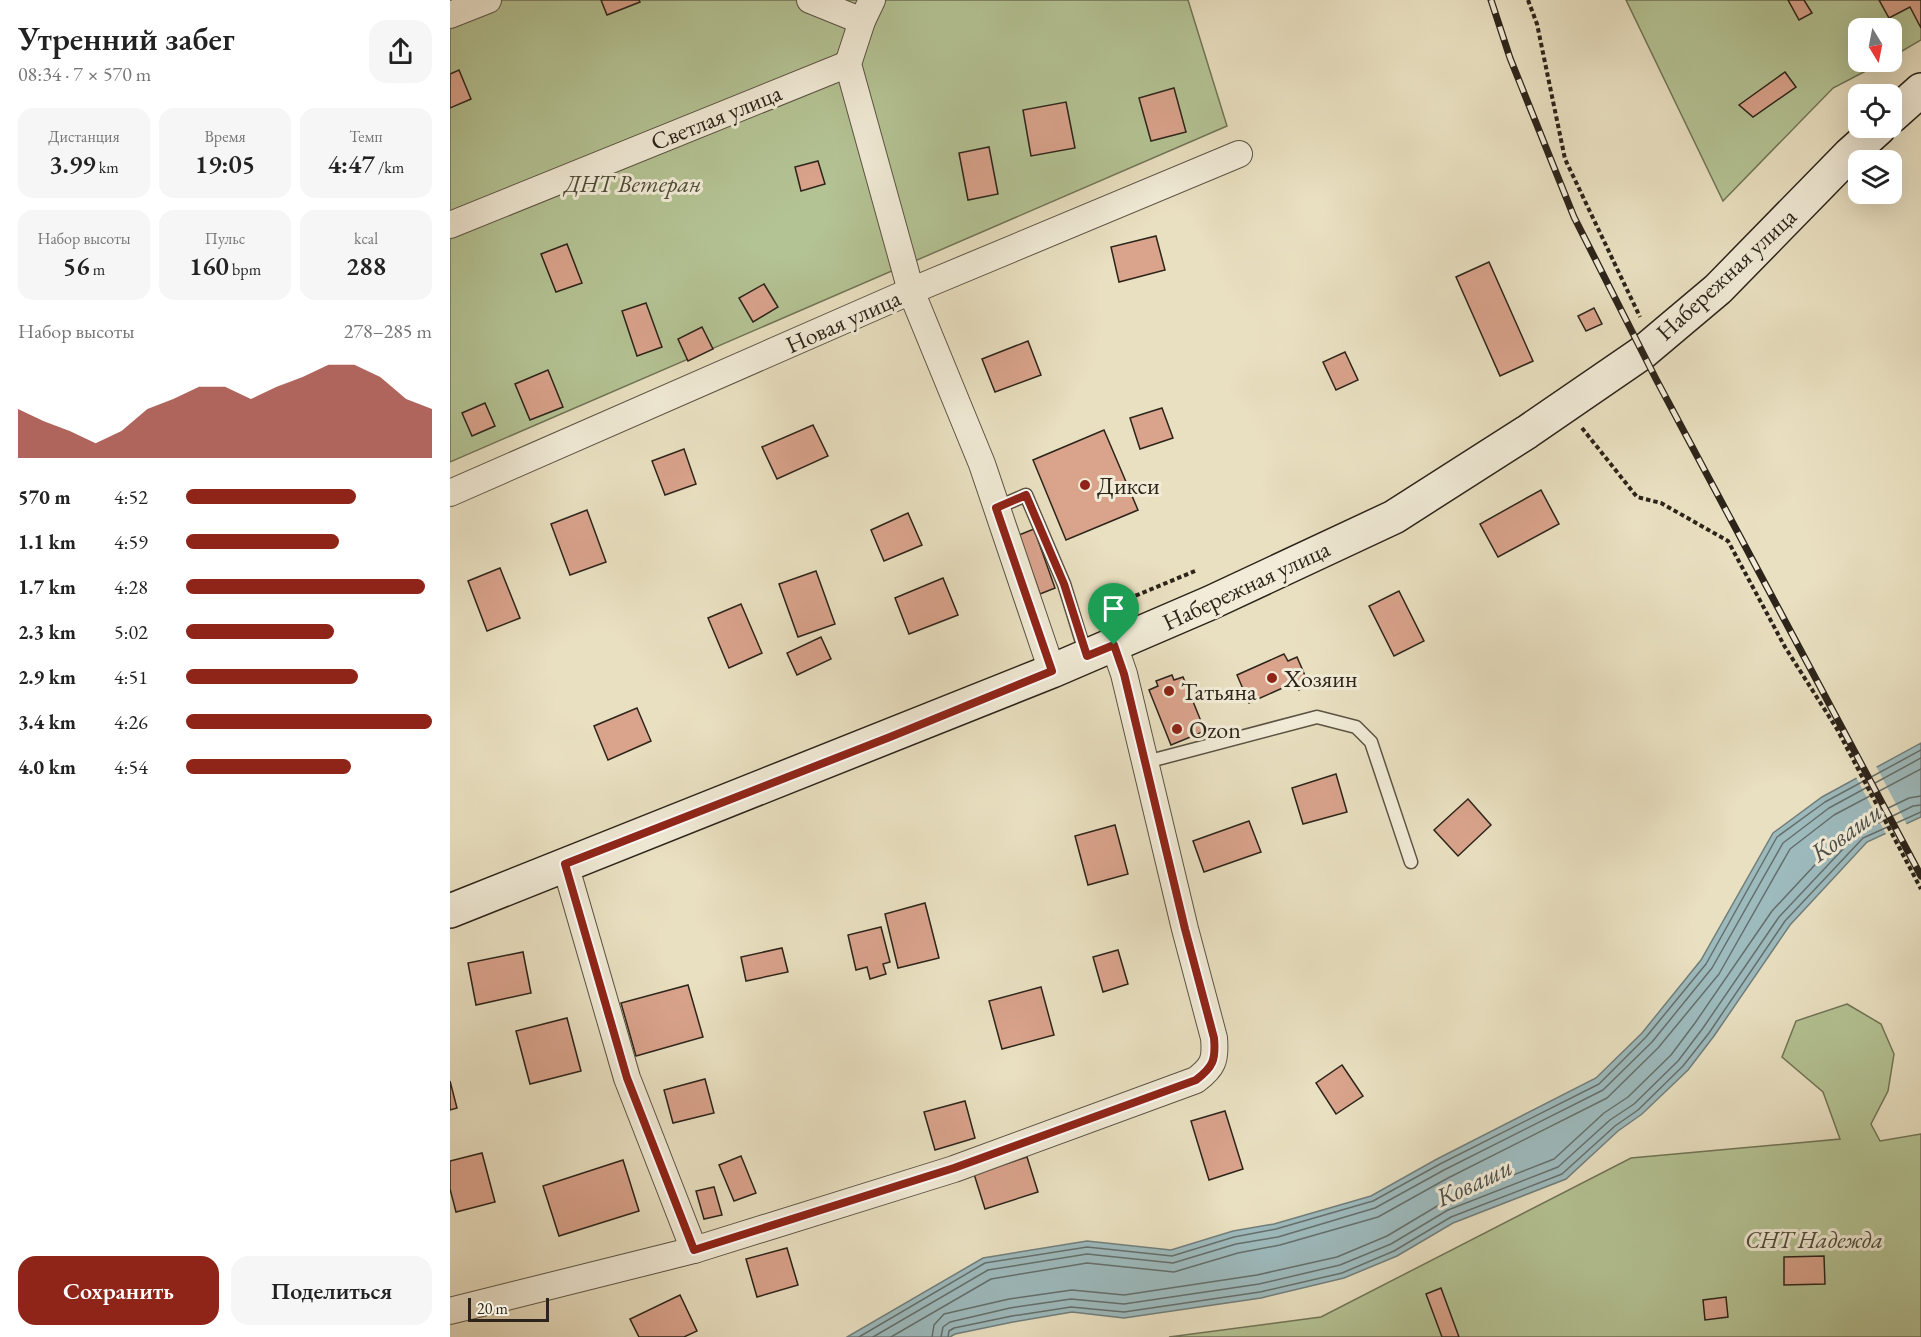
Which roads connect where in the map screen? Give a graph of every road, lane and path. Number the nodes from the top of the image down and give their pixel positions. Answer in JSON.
{"nodes":[{"id":1,"x":488,"y":0,"type":"edge"},
{"id":2,"x":810,"y":0,"type":"edge"},
{"id":3,"x":1528,"y":0,"type":"edge"},
{"id":4,"x":867,"y":11,"type":"edge"},
{"id":5,"x":450,"y":15,"type":"edge"},
{"id":6,"x":848,"y":64,"type":"junction"},
{"id":7,"x":1921,"y":90,"type":"edge"},
{"id":8,"x":1902,"y":107,"type":"edge"},
{"id":9,"x":1868,"y":138,"type":"edge"},
{"id":10,"x":1239,"y":154,"type":"dead end"},
{"id":11,"x":450,"y":225,"type":"edge"},
{"id":12,"x":911,"y":291,"type":"junction"},
{"id":13,"x":1644,"y":325,"type":"dead end"},
{"id":14,"x":1576,"y":421,"type":"dead end"},
{"id":15,"x":450,"y":493,"type":"edge"},
{"id":16,"x":996,"y":508,"type":"junction"},
{"id":17,"x":1196,"y":571,"type":"dead end"},
{"id":18,"x":1076,"y":621,"type":"junction"},
{"id":19,"x":1100,"y":651,"type":"junction"},
{"id":20,"x":1052,"y":671,"type":"junction"},
{"id":21,"x":1146,"y":762,"type":"junction"},
{"id":22,"x":1411,"y":862,"type":"dead end"},
{"id":23,"x":565,"y":864,"type":"junction"},
{"id":24,"x":1921,"y":889,"type":"edge"},
{"id":25,"x":450,"y":911,"type":"edge"},
{"id":26,"x":694,"y":1250,"type":"junction"},
{"id":27,"x":450,"y":1311,"type":"edge"}],
"edges":[{"from":1,"to":5,"type":"street"},
{"from":2,"to":4,"type":"street"},
{"from":3,"to":13,"type":"path"},
{"from":4,"to":6,"type":"street"},
{"from":6,"to":11,"type":"street","name":"Светлая улица"},
{"from":6,"to":12,"type":"street"},
{"from":7,"to":8,"type":"main road"},
{"from":9,"to":19,"type":"main road","name":"Набережная улица"},
{"from":10,"to":12,"type":"street","name":"Новая улица"},
{"from":12,"to":15,"type":"street","name":"Новая улица"},
{"from":12,"to":16,"type":"street"},
{"from":14,"to":24,"type":"path"},
{"from":16,"to":18,"type":"lane"},
{"from":16,"to":20,"type":"street"},
{"from":17,"to":18,"type":"path"},
{"from":18,"to":19,"type":"lane"},
{"from":19,"to":20,"type":"main road","name":"Набережная улица"},
{"from":19,"to":21,"type":"street"},
{"from":20,"to":23,"type":"main road","name":"Набережная улица"},
{"from":21,"to":22,"type":"lane"},
{"from":21,"to":26,"type":"street"},
{"from":23,"to":25,"type":"main road","name":"Набережная улица"},
{"from":23,"to":26,"type":"street"},
{"from":26,"to":27,"type":"street"}]}
